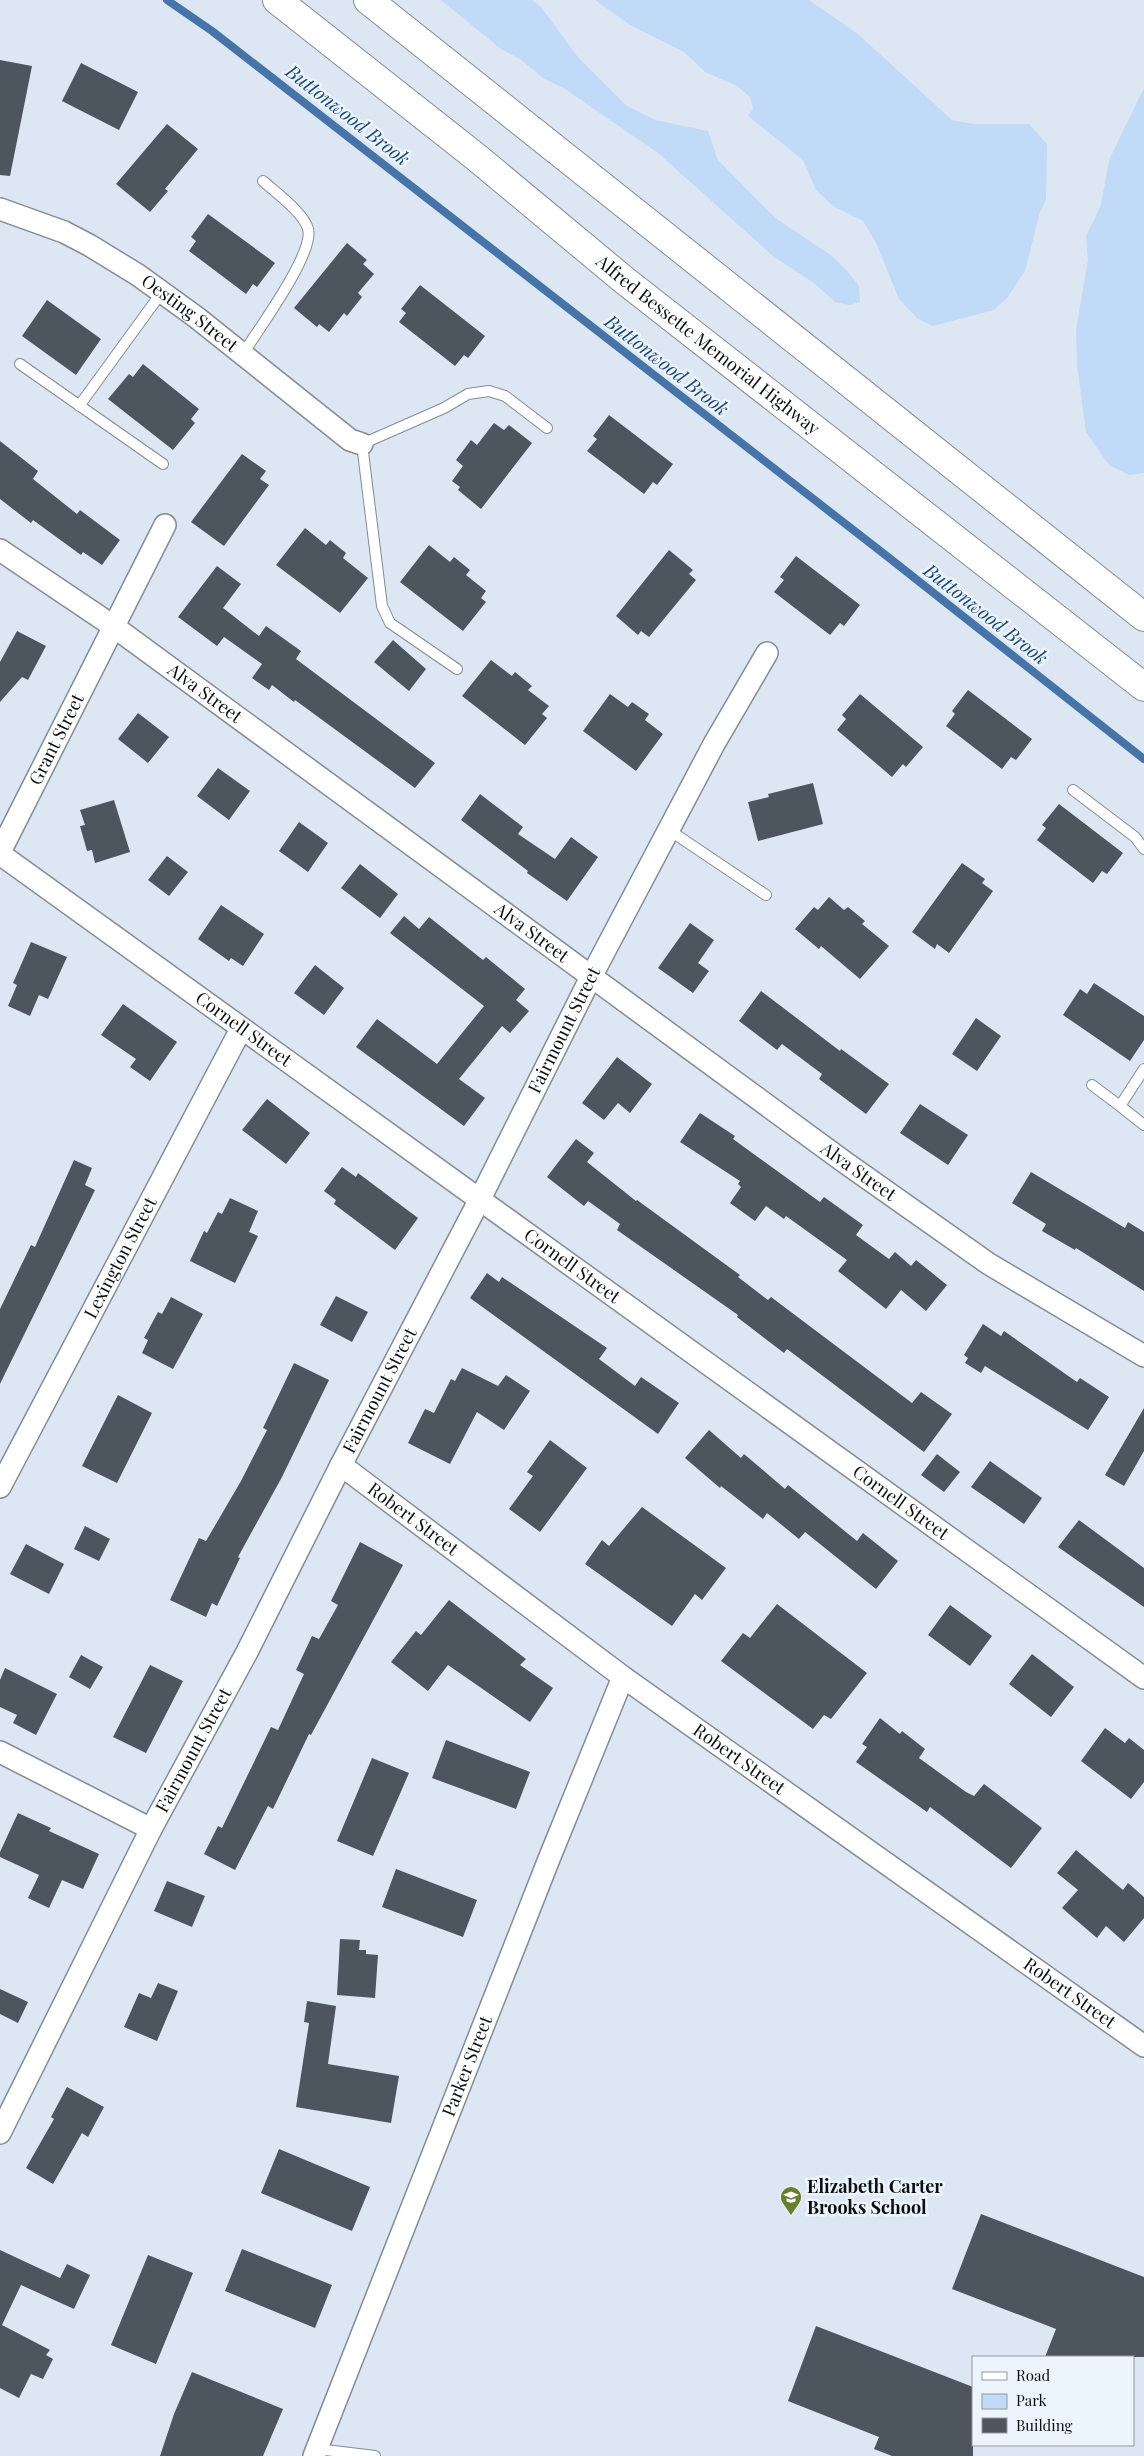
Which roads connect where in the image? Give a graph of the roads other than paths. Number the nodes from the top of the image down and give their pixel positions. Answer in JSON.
{"nodes":[{"id":1,"x":277,"y":0,"type":"edge"},
{"id":2,"x":368,"y":0,"type":"edge"},
{"id":3,"x":263,"y":181,"type":"dead end"},
{"id":4,"x":0,"y":209,"type":"edge"},
{"id":5,"x":162,"y":292,"type":"junction"},
{"id":6,"x":243,"y":354,"type":"junction"},
{"id":7,"x":20,"y":364,"type":"dead end"},
{"id":8,"x":79,"y":406,"type":"junction"},
{"id":9,"x":548,"y":428,"type":"dead end"},
{"id":10,"x":362,"y":444,"type":"junction"},
{"id":11,"x":162,"y":464,"type":"dead end"},
{"id":12,"x":165,"y":525,"type":"dead end"},
{"id":13,"x":0,"y":550,"type":"edge"},
{"id":14,"x":1144,"y":617,"type":"edge"},
{"id":15,"x":113,"y":626,"type":"junction"},
{"id":16,"x":767,"y":653,"type":"dead end"},
{"id":17,"x":457,"y":669,"type":"dead end"},
{"id":18,"x":1144,"y":687,"type":"edge"},
{"id":19,"x":1073,"y":790,"type":"dead end"},
{"id":20,"x":669,"y":830,"type":"junction"},
{"id":21,"x":1144,"y":849,"type":"edge"},
{"id":22,"x":0,"y":853,"type":"edge"},
{"id":23,"x":766,"y":895,"type":"dead end"},
{"id":24,"x":591,"y":977,"type":"junction"},
{"id":25,"x":242,"y":1028,"type":"junction"},
{"id":26,"x":1144,"y":1069,"type":"edge"},
{"id":27,"x":1092,"y":1085,"type":"dead end"},
{"id":28,"x":1120,"y":1106,"type":"junction"},
{"id":29,"x":1144,"y":1125,"type":"edge"},
{"id":30,"x":480,"y":1199,"type":"junction"},
{"id":31,"x":1144,"y":1356,"type":"edge"},
{"id":32,"x":341,"y":1464,"type":"junction"},
{"id":33,"x":0,"y":1487,"type":"edge"},
{"id":34,"x":623,"y":1677,"type":"junction"},
{"id":35,"x":1144,"y":1678,"type":"edge"},
{"id":36,"x":0,"y":1752,"type":"edge"},
{"id":37,"x":151,"y":1829,"type":"junction"},
{"id":38,"x":1144,"y":2046,"type":"edge"},
{"id":39,"x":0,"y":2133,"type":"edge"},
{"id":40,"x":315,"y":2452,"type":"edge"},
{"id":41,"x":376,"y":2456,"type":"edge"}],
"edges":[{"from":1,"to":18,"type":"highway","name":"Alfred Bessette Memorial Highway"},
{"from":2,"to":14,"type":"highway"},
{"from":3,"to":6,"type":"lane"},
{"from":4,"to":5,"type":"street","name":"Oesting Street"},
{"from":5,"to":6,"type":"street","name":"Oesting Street"},
{"from":5,"to":8,"type":"lane"},
{"from":6,"to":10,"type":"street","name":"Oesting Street"},
{"from":7,"to":8,"type":"lane"},
{"from":8,"to":11,"type":"lane"},
{"from":9,"to":10,"type":"lane"},
{"from":10,"to":17,"type":"lane"},
{"from":12,"to":15,"type":"street","name":"Grant Street"},
{"from":13,"to":15,"type":"street","name":"Alva Street"},
{"from":15,"to":22,"type":"street","name":"Grant Street"},
{"from":15,"to":24,"type":"street","name":"Alva Street"},
{"from":16,"to":20,"type":"street","name":"Fairmount Street"},
{"from":19,"to":21,"type":"lane"},
{"from":20,"to":23,"type":"lane"},
{"from":20,"to":24,"type":"street","name":"Fairmount Street"},
{"from":22,"to":25,"type":"street","name":"Cornell Street"},
{"from":24,"to":30,"type":"street","name":"Fairmount Street"},
{"from":24,"to":31,"type":"street","name":"Alva Street"},
{"from":25,"to":30,"type":"street","name":"Cornell Street"},
{"from":25,"to":33,"type":"street","name":"Lexington Street"},
{"from":26,"to":28,"type":"lane"},
{"from":27,"to":28,"type":"lane"},
{"from":28,"to":29,"type":"lane"},
{"from":30,"to":32,"type":"street","name":"Fairmount Street"},
{"from":30,"to":35,"type":"street","name":"Cornell Street"},
{"from":32,"to":34,"type":"street","name":"Robert Street"},
{"from":32,"to":37,"type":"street","name":"Fairmount Street"},
{"from":34,"to":38,"type":"street","name":"Robert Street"},
{"from":34,"to":40,"type":"street","name":"Parker Street"},
{"from":36,"to":37,"type":"street"},
{"from":37,"to":39,"type":"street","name":"Fairmount Street"},
{"from":40,"to":41,"type":"lane"}]}
